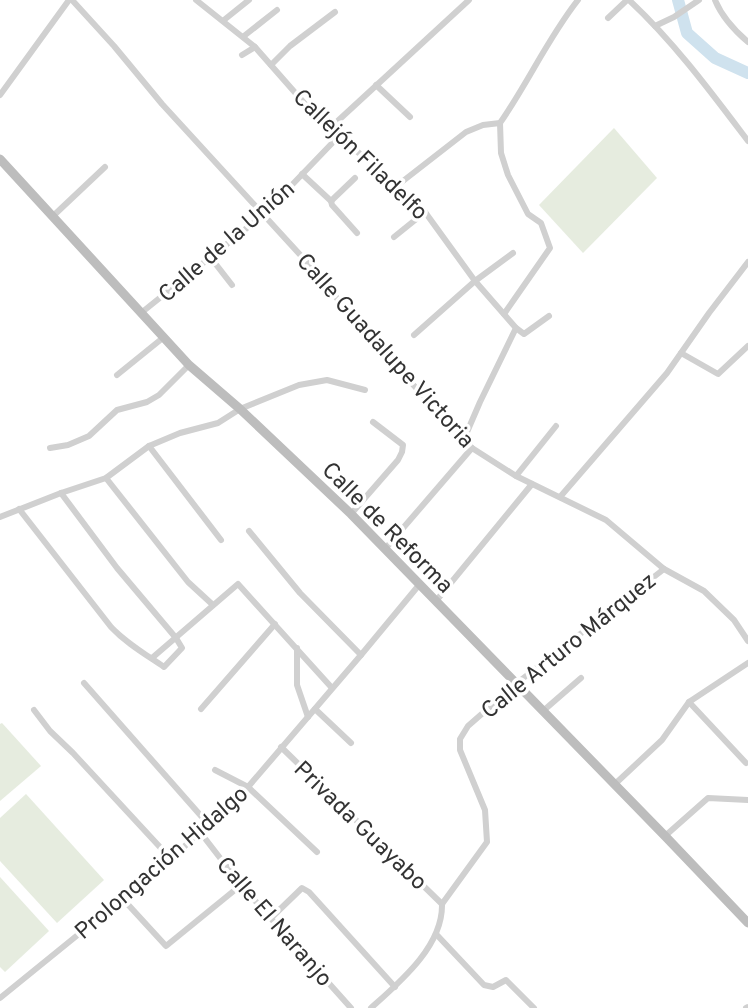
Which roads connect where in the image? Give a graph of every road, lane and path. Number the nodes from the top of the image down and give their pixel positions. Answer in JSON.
{"nodes":[{"id":1,"x":70,"y":0,"type":"edge"},
{"id":2,"x":196,"y":0,"type":"edge"},
{"id":3,"x":249,"y":0,"type":"edge"},
{"id":4,"x":468,"y":0,"type":"edge"},
{"id":5,"x":578,"y":0,"type":"edge"},
{"id":6,"x":628,"y":0,"type":"edge"},
{"id":7,"x":699,"y":0,"type":"edge"},
{"id":8,"x":715,"y":0,"type":"edge"},
{"id":9,"x":277,"y":10,"type":"dead end"},
{"id":10,"x":335,"y":12,"type":"dead end"},
{"id":11,"x":608,"y":18,"type":"dead end"},
{"id":12,"x":224,"y":20,"type":"junction"},
{"id":13,"x":655,"y":26,"type":"junction"},
{"id":14,"x":244,"y":36,"type":"junction"},
{"id":15,"x":748,"y":42,"type":"edge"},
{"id":16,"x":256,"y":47,"type":"junction"},
{"id":17,"x":242,"y":55,"type":"dead end"},
{"id":18,"x":271,"y":65,"type":"junction"},
{"id":19,"x":376,"y":85,"type":"junction"},
{"id":20,"x":0,"y":94,"type":"edge"},
{"id":21,"x":410,"y":117,"type":"dead end"},
{"id":22,"x":500,"y":123,"type":"junction"},
{"id":23,"x":329,"y":129,"type":"junction"},
{"id":24,"x":338,"y":137,"type":"junction"},
{"id":25,"x":748,"y":141,"type":"edge"},
{"id":26,"x":0,"y":161,"type":"edge"},
{"id":27,"x":105,"y":167,"type":"dead end"},
{"id":28,"x":302,"y":174,"type":"junction"},
{"id":29,"x":355,"y":178,"type":"dead end"},
{"id":30,"x":394,"y":188,"type":"junction"},
{"id":31,"x":331,"y":201,"type":"junction"},
{"id":32,"x":425,"y":212,"type":"junction"},
{"id":33,"x":263,"y":215,"type":"junction"},
{"id":34,"x":52,"y":218,"type":"junction"},
{"id":35,"x":357,"y":233,"type":"dead end"},
{"id":36,"x":394,"y":237,"type":"dead end"},
{"id":37,"x":513,"y":253,"type":"dead end"},
{"id":38,"x":211,"y":258,"type":"junction"},
{"id":39,"x":748,"y":262,"type":"edge"},
{"id":40,"x":475,"y":281,"type":"junction"},
{"id":41,"x":232,"y":285,"type":"dead end"},
{"id":42,"x":141,"y":313,"type":"junction"},
{"id":43,"x":504,"y":314,"type":"junction"},
{"id":44,"x":549,"y":316,"type":"dead end"},
{"id":45,"x":516,"y":328,"type":"junction"},
{"id":46,"x":414,"y":335,"type":"dead end"},
{"id":47,"x":164,"y":337,"type":"junction"},
{"id":48,"x":748,"y":346,"type":"edge"},
{"id":49,"x":681,"y":353,"type":"junction"},
{"id":50,"x":189,"y":365,"type":"junction"},
{"id":51,"x":117,"y":375,"type":"dead end"},
{"id":52,"x":365,"y":390,"type":"dead end"},
{"id":53,"x":240,"y":409,"type":"junction"},
{"id":54,"x":373,"y":422,"type":"dead end"},
{"id":55,"x":556,"y":426,"type":"dead end"},
{"id":56,"x":464,"y":439,"type":"junction"},
{"id":57,"x":149,"y":446,"type":"junction"},
{"id":58,"x":50,"y":447,"type":"dead end"},
{"id":59,"x":472,"y":448,"type":"junction"},
{"id":60,"x":516,"y":476,"type":"junction"},
{"id":61,"x":106,"y":478,"type":"junction"},
{"id":62,"x":532,"y":484,"type":"junction"},
{"id":63,"x":61,"y":493,"type":"junction"},
{"id":64,"x":561,"y":497,"type":"junction"},
{"id":65,"x":19,"y":509,"type":"junction"},
{"id":66,"x":351,"y":514,"type":"junction"},
{"id":67,"x":0,"y":517,"type":"edge"},
{"id":68,"x":248,"y":531,"type":"dead end"},
{"id":69,"x":221,"y":540,"type":"dead end"},
{"id":70,"x":385,"y":549,"type":"junction"},
{"id":71,"x":664,"y":569,"type":"junction"},
{"id":72,"x":419,"y":585,"type":"junction"},
{"id":73,"x":436,"y":601,"type":"junction"},
{"id":74,"x":213,"y":605,"type":"junction"},
{"id":75,"x":275,"y":624,"type":"junction"},
{"id":76,"x":176,"y":638,"type":"junction"},
{"id":77,"x":748,"y":641,"type":"edge"},
{"id":78,"x":297,"y":648,"type":"junction"},
{"id":79,"x":361,"y":655,"type":"junction"},
{"id":80,"x":152,"y":658,"type":"junction"},
{"id":81,"x":748,"y":663,"type":"edge"},
{"id":82,"x":581,"y":678,"type":"dead end"},
{"id":83,"x":84,"y":683,"type":"dead end"},
{"id":84,"x":517,"y":683,"type":"junction"},
{"id":85,"x":332,"y":688,"type":"junction"},
{"id":86,"x":689,"y":702,"type":"junction"},
{"id":87,"x":201,"y":709,"type":"dead end"},
{"id":88,"x":315,"y":709,"type":"junction"},
{"id":89,"x":34,"y":710,"type":"dead end"},
{"id":90,"x":543,"y":711,"type":"junction"},
{"id":91,"x":308,"y":717,"type":"junction"},
{"id":92,"x":351,"y":743,"type":"dead end"},
{"id":93,"x":281,"y":747,"type":"junction"},
{"id":94,"x":746,"y":763,"type":"edge"},
{"id":95,"x":215,"y":770,"type":"dead end"},
{"id":96,"x":615,"y":784,"type":"junction"},
{"id":97,"x":248,"y":787,"type":"junction"},
{"id":98,"x":748,"y":800,"type":"edge"},
{"id":99,"x":209,"y":825,"type":"junction"},
{"id":100,"x":200,"y":832,"type":"junction"},
{"id":101,"x":665,"y":836,"type":"junction"},
{"id":102,"x":317,"y":852,"type":"dead end"},
{"id":103,"x":172,"y":859,"type":"junction"},
{"id":104,"x":241,"y":885,"type":"junction"},
{"id":105,"x":122,"y":898,"type":"junction"},
{"id":106,"x":442,"y":904,"type":"junction"},
{"id":107,"x":271,"y":918,"type":"junction"},
{"id":108,"x":748,"y":923,"type":"edge"},
{"id":109,"x":436,"y":934,"type":"junction"},
{"id":110,"x":395,"y":987,"type":"junction"},
{"id":111,"x":0,"y":998,"type":"edge"},
{"id":112,"x":351,"y":1008,"type":"edge"},
{"id":113,"x":371,"y":1008,"type":"edge"},
{"id":114,"x":534,"y":1008,"type":"edge"}],
"edges":[{"from":1,"to":20,"type":"street"},
{"from":1,"to":33,"type":"street","name":"Calle Guadalupe Victoria"},
{"from":2,"to":12,"type":"street","name":"Callejón Filadelfo"},
{"from":3,"to":12,"type":"street"},
{"from":4,"to":19,"type":"street"},
{"from":5,"to":22,"type":"street"},
{"from":6,"to":11,"type":"street"},
{"from":6,"to":13,"type":"street"},
{"from":7,"to":13,"type":"street"},
{"from":8,"to":15,"type":"street"},
{"from":9,"to":14,"type":"street"},
{"from":10,"to":18,"type":"street"},
{"from":12,"to":14,"type":"street","name":"Callejón Filadelfo"},
{"from":13,"to":25,"type":"street"},
{"from":14,"to":16,"type":"street","name":"Callejón Filadelfo"},
{"from":16,"to":17,"type":"street"},
{"from":16,"to":18,"type":"street","name":"Callejón Filadelfo"},
{"from":18,"to":23,"type":"street","name":"Callejón Filadelfo"},
{"from":19,"to":21,"type":"street"},
{"from":19,"to":23,"type":"street"},
{"from":22,"to":30,"type":"street"},
{"from":22,"to":43,"type":"street"},
{"from":23,"to":24,"type":"street","name":"Callejón Filadelfo"},
{"from":24,"to":28,"type":"street","name":"Calle de la Unión"},
{"from":24,"to":30,"type":"street","name":"Callejón Filadelfo"},
{"from":26,"to":34,"type":"main road","name":"Calle de Reforma"},
{"from":27,"to":34,"type":"street"},
{"from":28,"to":31,"type":"street"},
{"from":28,"to":33,"type":"street","name":"Calle de la Unión"},
{"from":29,"to":31,"type":"street"},
{"from":30,"to":32,"type":"street","name":"Callejón Filadelfo"},
{"from":31,"to":35,"type":"street"},
{"from":32,"to":36,"type":"street"},
{"from":32,"to":40,"type":"street","name":"Callejón Filadelfo"},
{"from":33,"to":38,"type":"street","name":"Calle de la Unión"},
{"from":33,"to":56,"type":"street","name":"Calle Guadalupe Victoria"},
{"from":34,"to":42,"type":"main road","name":"Calle de Reforma"},
{"from":37,"to":40,"type":"street"},
{"from":38,"to":41,"type":"street"},
{"from":38,"to":42,"type":"street","name":"Calle de la Unión"},
{"from":39,"to":49,"type":"street"},
{"from":40,"to":43,"type":"street","name":"Callejón Filadelfo"},
{"from":40,"to":46,"type":"street"},
{"from":42,"to":47,"type":"main road","name":"Calle de Reforma"},
{"from":43,"to":45,"type":"street","name":"Callejón Filadelfo"},
{"from":44,"to":45,"type":"street","name":"Callejón Filadelfo"},
{"from":45,"to":56,"type":"street"},
{"from":47,"to":50,"type":"main road","name":"Calle de Reforma"},
{"from":47,"to":51,"type":"street"},
{"from":48,"to":49,"type":"street"},
{"from":49,"to":64,"type":"street"},
{"from":50,"to":53,"type":"main road","name":"Calle de Reforma"},
{"from":50,"to":58,"type":"street"},
{"from":52,"to":53,"type":"street"},
{"from":53,"to":57,"type":"street"},
{"from":53,"to":66,"type":"main road","name":"Calle de Reforma"},
{"from":54,"to":66,"type":"street"},
{"from":55,"to":60,"type":"street"},
{"from":56,"to":59,"type":"street","name":"Calle Guadalupe Victoria"},
{"from":57,"to":61,"type":"street"},
{"from":57,"to":69,"type":"street"},
{"from":59,"to":60,"type":"street","name":"Calle Guadalupe Victoria"},
{"from":59,"to":70,"type":"street"},
{"from":60,"to":62,"type":"street","name":"Calle Guadalupe Victoria"},
{"from":61,"to":63,"type":"street"},
{"from":61,"to":74,"type":"street"},
{"from":62,"to":64,"type":"street","name":"Calle Guadalupe Victoria"},
{"from":62,"to":73,"type":"street"},
{"from":63,"to":65,"type":"street"},
{"from":63,"to":76,"type":"street"},
{"from":64,"to":71,"type":"street","name":"Calle Guadalupe Victoria"},
{"from":65,"to":67,"type":"street"},
{"from":65,"to":80,"type":"street"},
{"from":66,"to":70,"type":"main road","name":"Calle de Reforma"},
{"from":68,"to":79,"type":"street"},
{"from":70,"to":72,"type":"main road","name":"Calle de Reforma"},
{"from":71,"to":77,"type":"street","name":"Calle Guadalupe Victoria"},
{"from":71,"to":84,"type":"street","name":"Calle Arturo Márquez"},
{"from":72,"to":73,"type":"main road","name":"Calle de Reforma"},
{"from":72,"to":79,"type":"street","name":"Prolongación Hidalgo"},
{"from":73,"to":84,"type":"main road","name":"Calle de Reforma"},
{"from":74,"to":75,"type":"street"},
{"from":74,"to":76,"type":"street"},
{"from":75,"to":78,"type":"street"},
{"from":75,"to":87,"type":"street"},
{"from":76,"to":80,"type":"street"},
{"from":76,"to":80,"type":"street"},
{"from":78,"to":85,"type":"street"},
{"from":78,"to":91,"type":"street"},
{"from":79,"to":85,"type":"street","name":"Prolongación Hidalgo"},
{"from":81,"to":86,"type":"street"},
{"from":82,"to":90,"type":"street"},
{"from":83,"to":99,"type":"street"},
{"from":84,"to":90,"type":"main road","name":"Calle de Reforma"},
{"from":84,"to":106,"type":"street","name":"Calle Arturo Márquez"},
{"from":85,"to":88,"type":"street","name":"Prolongación Hidalgo"},
{"from":86,"to":94,"type":"street"},
{"from":86,"to":96,"type":"street"},
{"from":88,"to":91,"type":"street","name":"Prolongación Hidalgo"},
{"from":88,"to":92,"type":"street"},
{"from":89,"to":103,"type":"street"},
{"from":90,"to":96,"type":"main road","name":"Calle de Reforma"},
{"from":91,"to":93,"type":"street","name":"Prolongación Hidalgo"},
{"from":93,"to":97,"type":"street","name":"Prolongación Hidalgo"},
{"from":93,"to":106,"type":"street","name":"Privada Guayabo"},
{"from":95,"to":97,"type":"street"},
{"from":96,"to":101,"type":"main road","name":"Calle de Reforma"},
{"from":97,"to":99,"type":"street","name":"Prolongación Hidalgo"},
{"from":97,"to":102,"type":"street"},
{"from":98,"to":101,"type":"street"},
{"from":99,"to":100,"type":"street","name":"Prolongación Hidalgo"},
{"from":100,"to":103,"type":"street","name":"Prolongación Hidalgo"},
{"from":100,"to":104,"type":"street","name":"Calle El Naranjo"},
{"from":101,"to":108,"type":"main road","name":"Calle de Reforma"},
{"from":103,"to":105,"type":"street","name":"Prolongación Hidalgo"},
{"from":104,"to":105,"type":"street"},
{"from":104,"to":107,"type":"street","name":"Calle El Naranjo"},
{"from":105,"to":111,"type":"street","name":"Prolongación Hidalgo"},
{"from":106,"to":109,"type":"street","name":"Calle Arturo Márquez"},
{"from":107,"to":110,"type":"street"},
{"from":107,"to":112,"type":"street","name":"Calle El Naranjo"},
{"from":109,"to":110,"type":"street","name":"Calle Arturo Márquez"},
{"from":109,"to":114,"type":"street"},
{"from":110,"to":113,"type":"street","name":"Calle Arturo Márquez"}]}
